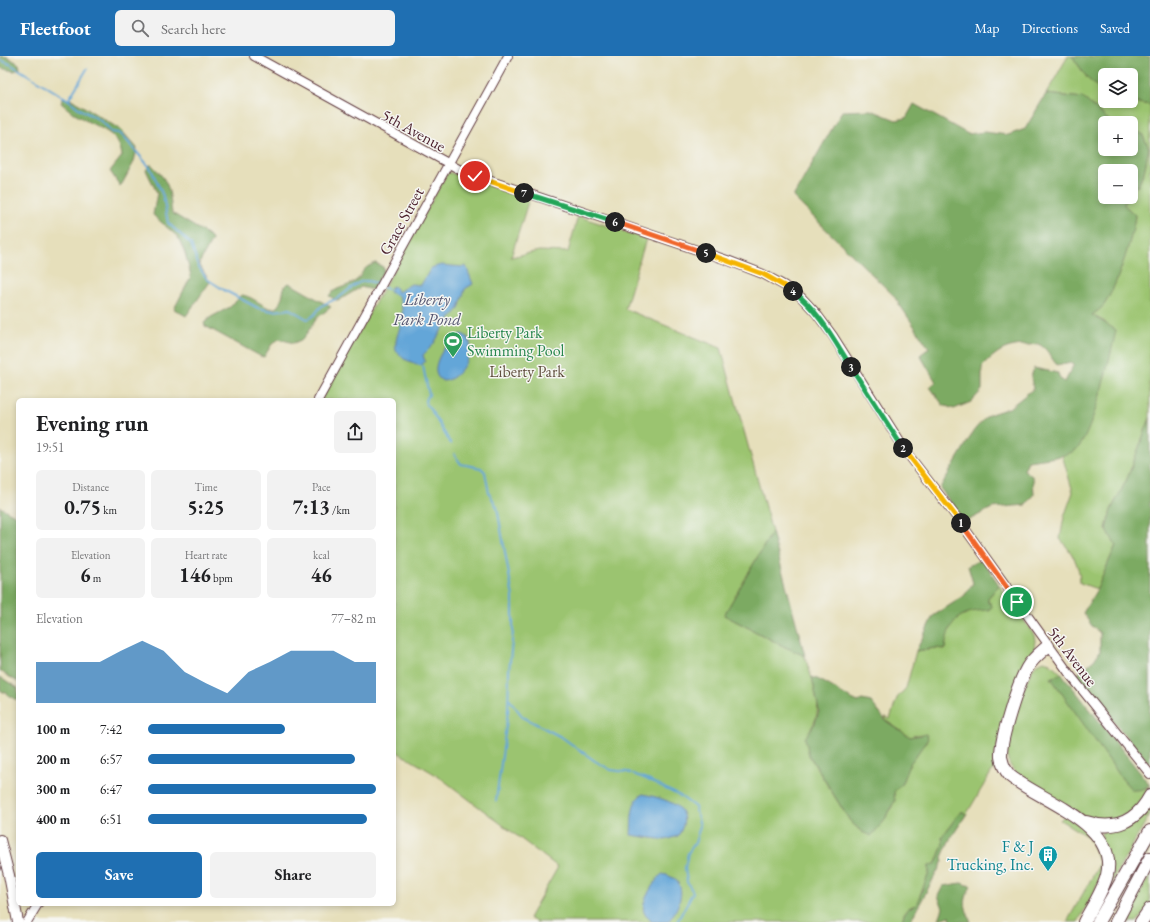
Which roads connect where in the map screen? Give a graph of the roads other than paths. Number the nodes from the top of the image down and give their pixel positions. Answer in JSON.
{"nodes":[{"id":1,"x":254,"y":56,"type":"edge"},
{"id":2,"x":508,"y":56,"type":"edge"},
{"id":3,"x":448,"y":165,"type":"junction"},
{"id":4,"x":319,"y":398,"type":"edge"},
{"id":5,"x":1048,"y":646,"type":"junction"},
{"id":6,"x":1148,"y":771,"type":"edge"},
{"id":7,"x":1150,"y":796,"type":"edge"},
{"id":8,"x":1081,"y":820,"type":"junction"},
{"id":9,"x":1150,"y":831,"type":"edge"},
{"id":10,"x":0,"y":840,"type":"edge"},
{"id":11,"x":1150,"y":859,"type":"edge"},
{"id":12,"x":37,"y":906,"type":"edge"},
{"id":13,"x":1150,"y":909,"type":"edge"},
{"id":14,"x":18,"y":922,"type":"edge"},
{"id":15,"x":27,"y":922,"type":"edge"},
{"id":16,"x":1084,"y":922,"type":"edge"},
{"id":17,"x":1098,"y":922,"type":"edge"},
{"id":18,"x":1116,"y":922,"type":"edge"},
{"id":19,"x":1141,"y":922,"type":"edge"}],
"edges":[{"from":1,"to":3,"type":"street","name":"5th Avenue"},
{"from":2,"to":3,"type":"street","name":"Grace Street"},
{"from":3,"to":4,"type":"street","name":"Grace Street"},
{"from":3,"to":5,"type":"street","name":"5th Avenue"},
{"from":5,"to":6,"type":"street","name":"5th Avenue"},
{"from":5,"to":8,"type":"highway"},
{"from":7,"to":8,"type":"highway"},
{"from":8,"to":16,"type":"highway"},
{"from":9,"to":17,"type":"highway"},
{"from":10,"to":14,"type":"main road"},
{"from":11,"to":18,"type":"highway"},
{"from":12,"to":15,"type":"street"},
{"from":13,"to":19,"type":"highway"}]}
